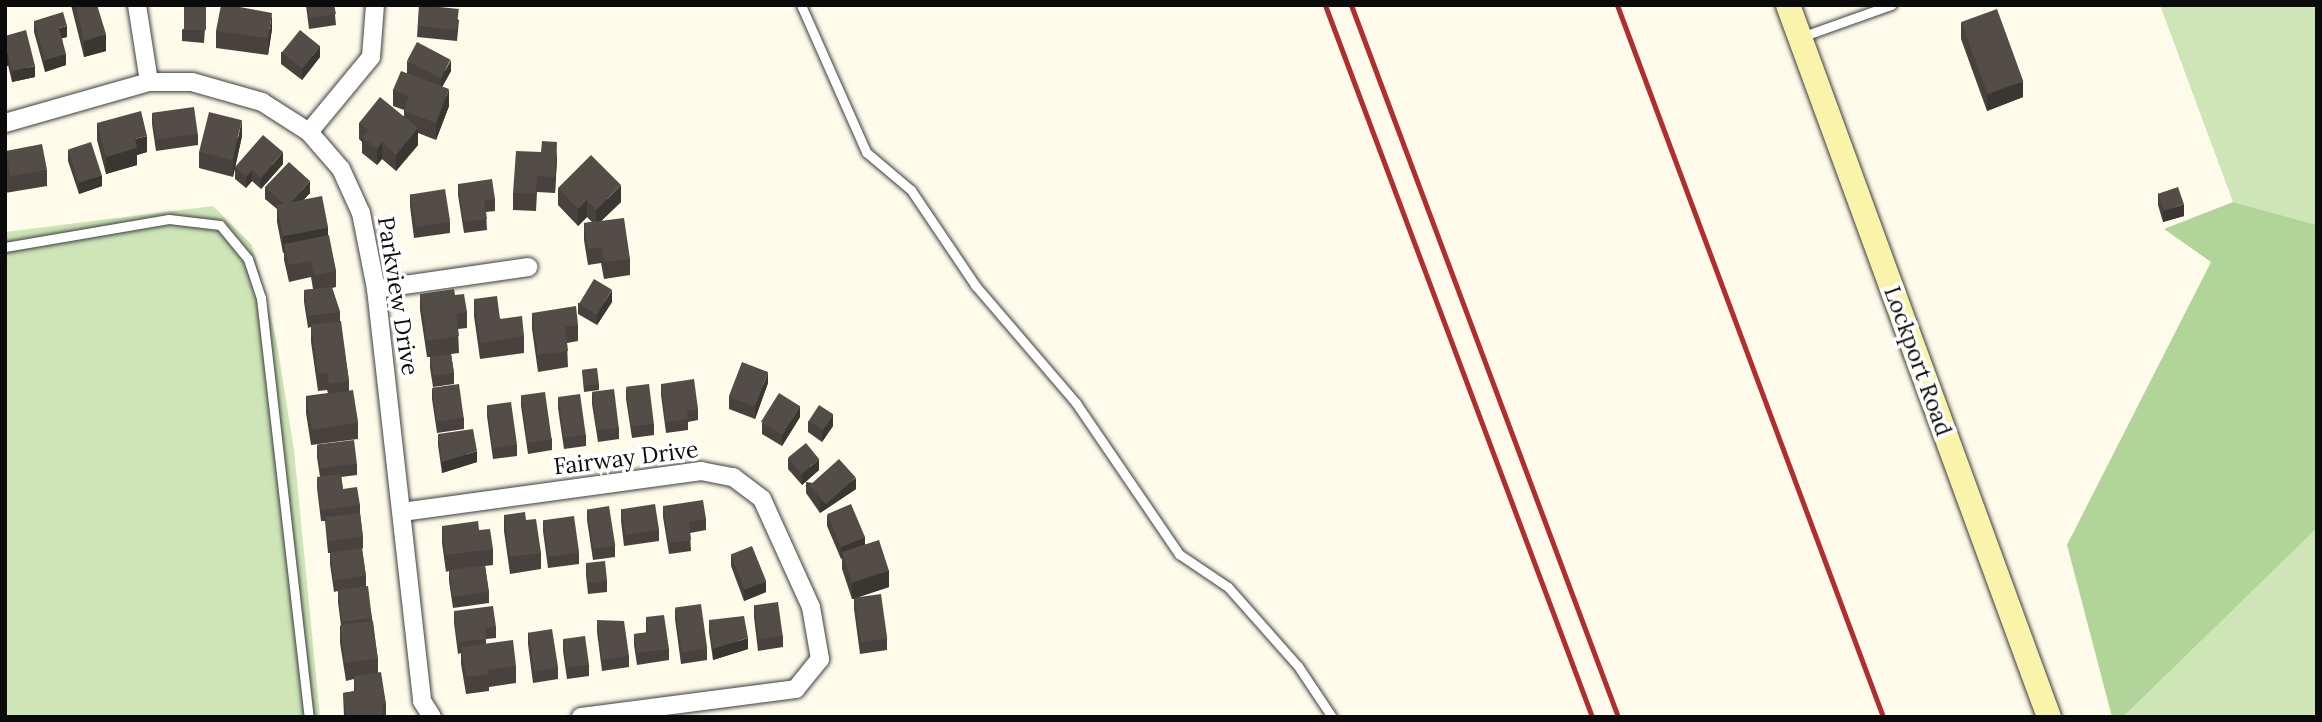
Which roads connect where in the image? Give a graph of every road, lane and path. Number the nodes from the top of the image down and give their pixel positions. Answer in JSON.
{"nodes":[{"id":1,"x":137,"y":5,"type":"edge"},
{"id":2,"x":375,"y":5,"type":"edge"},
{"id":3,"x":801,"y":5,"type":"edge"},
{"id":4,"x":1788,"y":5,"type":"edge"},
{"id":5,"x":1891,"y":5,"type":"edge"},
{"id":6,"x":1800,"y":38,"type":"junction"},
{"id":7,"x":149,"y":82,"type":"junction"},
{"id":8,"x":5,"y":124,"type":"edge"},
{"id":9,"x":309,"y":132,"type":"junction"},
{"id":10,"x":5,"y":247,"type":"edge"},
{"id":11,"x":528,"y":267,"type":"dead end"},
{"id":12,"x":376,"y":289,"type":"junction"},
{"id":13,"x":402,"y":512,"type":"junction"},
{"id":14,"x":309,"y":717,"type":"edge"},
{"id":15,"x":432,"y":717,"type":"edge"},
{"id":16,"x":581,"y":717,"type":"edge"},
{"id":17,"x":1332,"y":717,"type":"edge"},
{"id":18,"x":2049,"y":717,"type":"edge"}],
"edges":[{"from":1,"to":7,"type":"street"},
{"from":2,"to":9,"type":"street"},
{"from":3,"to":17,"type":"lane"},
{"from":4,"to":6,"type":"street","name":"Lockport Road"},
{"from":5,"to":6,"type":"lane"},
{"from":6,"to":18,"type":"street","name":"Lockport Road"},
{"from":7,"to":8,"type":"street","name":"Parkview Drive"},
{"from":7,"to":9,"type":"street","name":"Parkview Drive"},
{"from":9,"to":12,"type":"street","name":"Parkview Drive"},
{"from":10,"to":14,"type":"lane"},
{"from":11,"to":12,"type":"street"},
{"from":12,"to":13,"type":"street","name":"Parkview Drive"},
{"from":13,"to":15,"type":"street","name":"Parkview Drive"},
{"from":13,"to":16,"type":"street","name":"Fairway Drive"}]}
